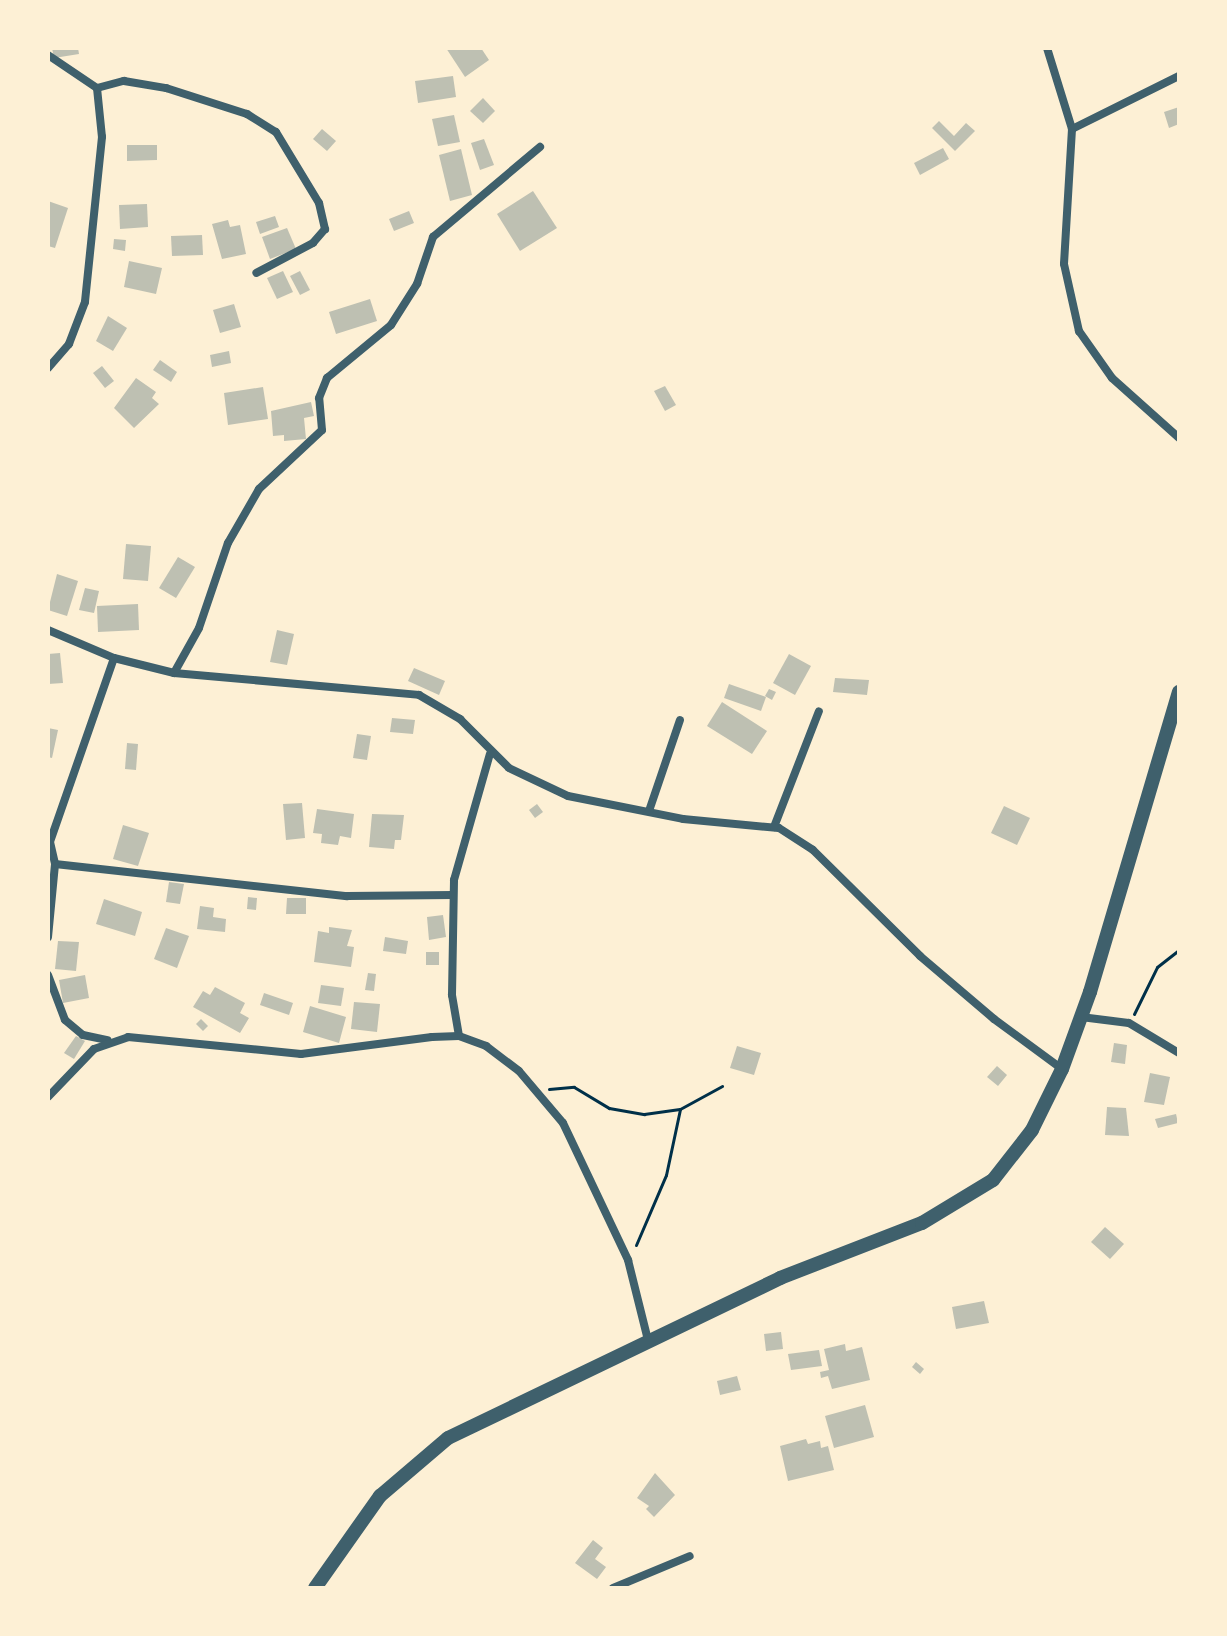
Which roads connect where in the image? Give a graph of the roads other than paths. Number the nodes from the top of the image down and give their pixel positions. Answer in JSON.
{"nodes":[{"id":1,"x":1047,"y":48,"type":"edge"},
{"id":2,"x":48,"y":55,"type":"edge"},
{"id":3,"x":1179,"y":76,"type":"edge"},
{"id":4,"x":97,"y":88,"type":"junction"},
{"id":5,"x":1072,"y":129,"type":"junction"},
{"id":6,"x":540,"y":147,"type":"dead end"},
{"id":7,"x":256,"y":273,"type":"dead end"},
{"id":8,"x":48,"y":368,"type":"edge"},
{"id":9,"x":1179,"y":438,"type":"edge"},
{"id":10,"x":48,"y":630,"type":"edge"},
{"id":11,"x":114,"y":658,"type":"junction"},
{"id":12,"x":174,"y":673,"type":"junction"},
{"id":13,"x":1179,"y":692,"type":"edge"},
{"id":14,"x":819,"y":711,"type":"dead end"},
{"id":15,"x":680,"y":720,"type":"dead end"},
{"id":16,"x":490,"y":754,"type":"junction"},
{"id":17,"x":649,"y":811,"type":"junction"},
{"id":18,"x":774,"y":827,"type":"junction"},
{"id":19,"x":55,"y":864,"type":"junction"},
{"id":20,"x":453,"y":895,"type":"junction"},
{"id":21,"x":48,"y":937,"type":"edge"},
{"id":22,"x":48,"y":975,"type":"edge"},
{"id":23,"x":1081,"y":1017,"type":"junction"},
{"id":24,"x":459,"y":1036,"type":"junction"},
{"id":25,"x":108,"y":1041,"type":"junction"},
{"id":26,"x":1179,"y":1053,"type":"edge"},
{"id":27,"x":1062,"y":1069,"type":"junction"},
{"id":28,"x":48,"y":1097,"type":"edge"},
{"id":29,"x":648,"y":1340,"type":"junction"},
{"id":30,"x":690,"y":1556,"type":"dead end"},
{"id":31,"x":315,"y":1588,"type":"edge"},
{"id":32,"x":613,"y":1588,"type":"edge"}],
"edges":[{"from":1,"to":5,"type":"street"},
{"from":2,"to":4,"type":"street"},
{"from":3,"to":5,"type":"street"},
{"from":4,"to":7,"type":"street"},
{"from":4,"to":8,"type":"street"},
{"from":5,"to":9,"type":"street"},
{"from":6,"to":12,"type":"street"},
{"from":10,"to":11,"type":"street"},
{"from":11,"to":12,"type":"street"},
{"from":11,"to":19,"type":"street"},
{"from":12,"to":16,"type":"street"},
{"from":13,"to":23,"type":"street"},
{"from":14,"to":18,"type":"street"},
{"from":15,"to":17,"type":"street"},
{"from":16,"to":17,"type":"street"},
{"from":16,"to":20,"type":"street"},
{"from":17,"to":18,"type":"street"},
{"from":18,"to":27,"type":"street"},
{"from":19,"to":20,"type":"street"},
{"from":19,"to":21,"type":"street"},
{"from":20,"to":24,"type":"street"},
{"from":22,"to":25,"type":"street"},
{"from":23,"to":26,"type":"street"},
{"from":23,"to":27,"type":"street"},
{"from":24,"to":25,"type":"street"},
{"from":24,"to":29,"type":"street"},
{"from":25,"to":28,"type":"street"},
{"from":27,"to":29,"type":"street"},
{"from":29,"to":31,"type":"street"},
{"from":30,"to":32,"type":"street"}]}
